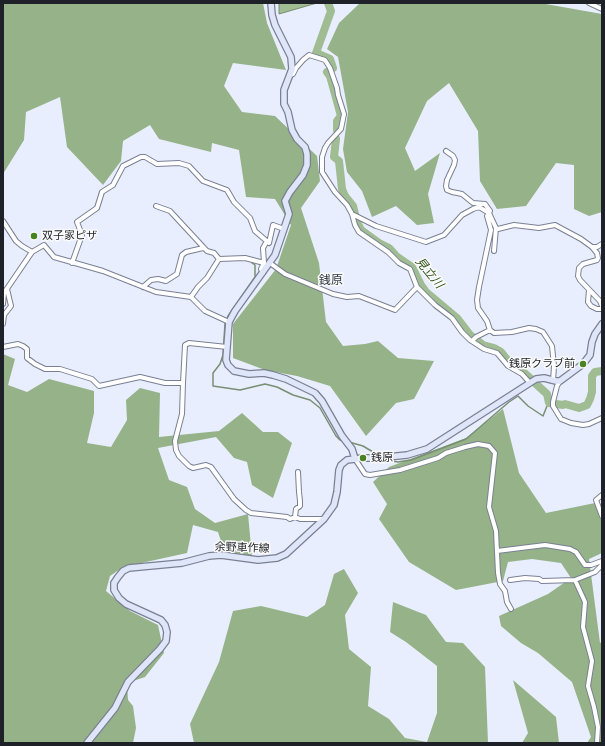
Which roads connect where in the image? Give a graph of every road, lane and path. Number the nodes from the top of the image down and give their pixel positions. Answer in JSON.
{"nodes":[{"id":1,"x":271,"y":3,"type":"edge"},
{"id":2,"x":589,"y":3,"type":"edge"},
{"id":3,"x":602,"y":9,"type":"edge"},
{"id":4,"x":289,"y":77,"type":"junction"},
{"id":5,"x":446,"y":151,"type":"dead end"},
{"id":6,"x":156,"y":206,"type":"dead end"},
{"id":7,"x":489,"y":212,"type":"junction"},
{"id":8,"x":355,"y":216,"type":"junction"},
{"id":9,"x":3,"y":221,"type":"edge"},
{"id":10,"x":496,"y":228,"type":"junction"},
{"id":11,"x":284,"y":229,"type":"junction"},
{"id":12,"x":268,"y":242,"type":"junction"},
{"id":13,"x":602,"y":244,"type":"edge"},
{"id":14,"x":592,"y":247,"type":"junction"},
{"id":15,"x":203,"y":248,"type":"junction"},
{"id":16,"x":277,"y":249,"type":"junction"},
{"id":17,"x":494,"y":251,"type":"dead end"},
{"id":18,"x":32,"y":252,"type":"junction"},
{"id":19,"x":219,"y":259,"type":"junction"},
{"id":20,"x":72,"y":263,"type":"junction"},
{"id":21,"x":267,"y":263,"type":"junction"},
{"id":22,"x":143,"y":287,"type":"junction"},
{"id":23,"x":417,"y":287,"type":"junction"},
{"id":24,"x":7,"y":289,"type":"junction"},
{"id":25,"x":589,"y":290,"type":"junction"},
{"id":26,"x":191,"y":297,"type":"junction"},
{"id":27,"x":3,"y":304,"type":"edge"},
{"id":28,"x":602,"y":308,"type":"edge"},
{"id":29,"x":229,"y":322,"type":"junction"},
{"id":30,"x":3,"y":324,"type":"edge"},
{"id":31,"x":602,"y":324,"type":"edge"},
{"id":32,"x":490,"y":330,"type":"junction"},
{"id":33,"x":474,"y":340,"type":"junction"},
{"id":34,"x":3,"y":347,"type":"edge"},
{"id":35,"x":227,"y":347,"type":"junction"},
{"id":36,"x":553,"y":381,"type":"junction"},
{"id":37,"x":560,"y":381,"type":"junction"},
{"id":38,"x":183,"y":383,"type":"junction"},
{"id":39,"x":530,"y":383,"type":"junction"},
{"id":40,"x":602,"y":418,"type":"edge"},
{"id":41,"x":355,"y":458,"type":"junction"},
{"id":42,"x":298,"y":472,"type":"dead end"},
{"id":43,"x":602,"y":495,"type":"edge"},
{"id":44,"x":602,"y":516,"type":"edge"},
{"id":45,"x":295,"y":518,"type":"junction"},
{"id":46,"x":324,"y":520,"type":"junction"},
{"id":47,"x":497,"y":551,"type":"junction"},
{"id":48,"x":602,"y":561,"type":"edge"},
{"id":49,"x":602,"y":565,"type":"edge"},
{"id":50,"x":510,"y":580,"type":"dead end"},
{"id":51,"x":575,"y":580,"type":"junction"},
{"id":52,"x":511,"y":609,"type":"dead end"},
{"id":53,"x":88,"y":743,"type":"edge"},
{"id":54,"x":597,"y":743,"type":"edge"}],
"edges":[{"from":1,"to":4,"type":"main road"},
{"from":2,"to":3,"type":"street"},
{"from":4,"to":8,"type":"street"},
{"from":4,"to":11,"type":"main road"},
{"from":5,"to":7,"type":"street"},
{"from":6,"to":15,"type":"street"},
{"from":7,"to":8,"type":"street"},
{"from":7,"to":10,"type":"street"},
{"from":7,"to":32,"type":"street"},
{"from":8,"to":23,"type":"street"},
{"from":9,"to":18,"type":"street"},
{"from":10,"to":14,"type":"street"},
{"from":10,"to":17,"type":"street"},
{"from":11,"to":12,"type":"street"},
{"from":11,"to":16,"type":"main road"},
{"from":12,"to":16,"type":"street"},
{"from":12,"to":20,"type":"street"},
{"from":12,"to":21,"type":"street"},
{"from":13,"to":14,"type":"street"},
{"from":14,"to":25,"type":"street"},
{"from":15,"to":19,"type":"street"},
{"from":15,"to":22,"type":"street"},
{"from":16,"to":21,"type":"main road"},
{"from":18,"to":20,"type":"street"},
{"from":18,"to":24,"type":"street"},
{"from":19,"to":21,"type":"street"},
{"from":19,"to":26,"type":"street"},
{"from":20,"to":22,"type":"street"},
{"from":21,"to":23,"type":"street"},
{"from":21,"to":29,"type":"main road"},
{"from":22,"to":26,"type":"street"},
{"from":23,"to":33,"type":"street"},
{"from":24,"to":27,"type":"street"},
{"from":24,"to":30,"type":"street"},
{"from":25,"to":28,"type":"street"},
{"from":25,"to":28,"type":"street"},
{"from":26,"to":29,"type":"street"},
{"from":29,"to":35,"type":"main road"},
{"from":31,"to":37,"type":"main road"},
{"from":32,"to":33,"type":"street"},
{"from":32,"to":36,"type":"street"},
{"from":33,"to":39,"type":"street"},
{"from":34,"to":38,"type":"street"},
{"from":35,"to":38,"type":"street"},
{"from":35,"to":41,"type":"main road"},
{"from":36,"to":37,"type":"main road"},
{"from":36,"to":39,"type":"main road"},
{"from":37,"to":40,"type":"street"},
{"from":38,"to":45,"type":"street"},
{"from":39,"to":41,"type":"main road"},
{"from":41,"to":46,"type":"main road","name":"余野車作線"},
{"from":41,"to":47,"type":"street"},
{"from":42,"to":45,"type":"street"},
{"from":43,"to":44,"type":"street"},
{"from":45,"to":46,"type":"street"},
{"from":46,"to":53,"type":"main road","name":"余野車作線"},
{"from":47,"to":48,"type":"street"},
{"from":47,"to":52,"type":"street"},
{"from":49,"to":51,"type":"street"},
{"from":50,"to":51,"type":"street"},
{"from":51,"to":54,"type":"street"}]}
